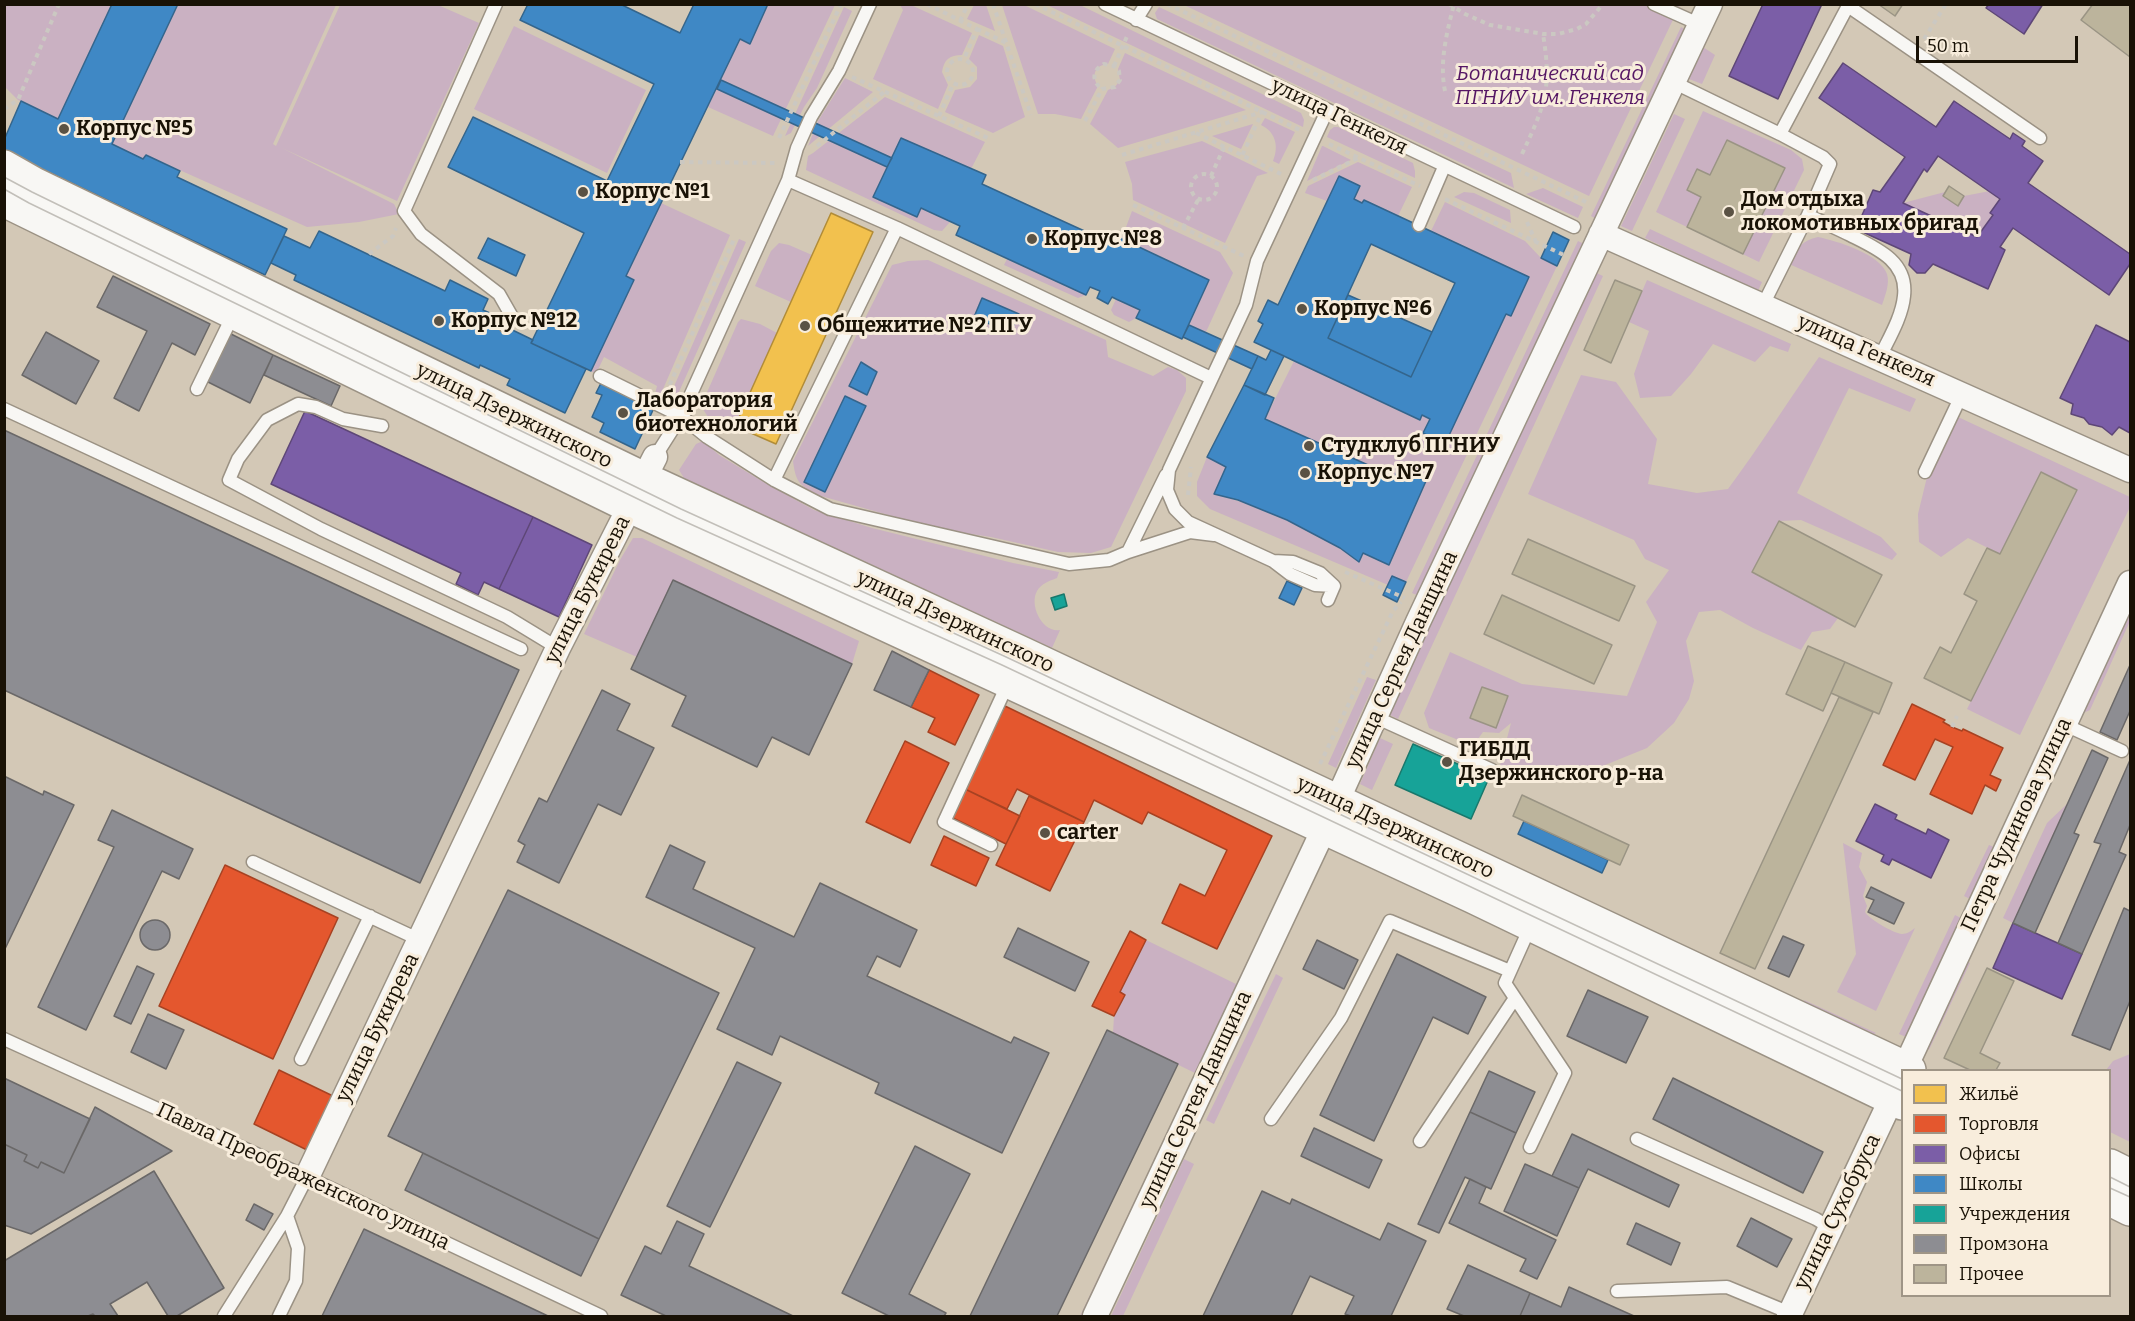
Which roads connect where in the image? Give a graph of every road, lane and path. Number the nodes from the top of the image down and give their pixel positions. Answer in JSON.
{"nodes":[{"id":1,"x":59,"y":4,"type":"edge"},
{"id":2,"x":496,"y":4,"type":"edge"},
{"id":3,"x":841,"y":4,"type":"edge"},
{"id":4,"x":870,"y":4,"type":"edge"},
{"id":5,"x":927,"y":4,"type":"edge"},
{"id":6,"x":968,"y":4,"type":"edge"},
{"id":7,"x":993,"y":4,"type":"edge"},
{"id":8,"x":1035,"y":4,"type":"edge"},
{"id":9,"x":1105,"y":4,"type":"edge"},
{"id":10,"x":1146,"y":4,"type":"edge"},
{"id":11,"x":1167,"y":4,"type":"edge"},
{"id":12,"x":1449,"y":4,"type":"edge"},
{"id":13,"x":1603,"y":4,"type":"edge"},
{"id":14,"x":1654,"y":4,"type":"edge"},
{"id":15,"x":1946,"y":4,"type":"edge"},
{"id":16,"x":1849,"y":5,"type":"edge"},
{"id":17,"x":1454,"y":6,"type":"edge"},
{"id":18,"x":1706,"y":15,"type":"edge"},
{"id":19,"x":1136,"y":20,"type":"junction"},
{"id":20,"x":960,"y":21,"type":"junction"},
{"id":21,"x":978,"y":29,"type":"junction"},
{"id":22,"x":1543,"y":34,"type":"junction"},
{"id":23,"x":1008,"y":44,"type":"junction"},
{"id":24,"x":1123,"y":47,"type":"junction"},
{"id":25,"x":1915,"y":52,"type":"junction"},
{"id":26,"x":964,"y":59,"type":"junction"},
{"id":27,"x":1114,"y":66,"type":"junction"},
{"id":28,"x":839,"y":71,"type":"junction"},
{"id":29,"x":1673,"y":82,"type":"junction"},
{"id":30,"x":953,"y":84,"type":"junction"},
{"id":31,"x":1102,"y":89,"type":"junction"},
{"id":32,"x":1445,"y":91,"type":"dead end"},
{"id":33,"x":4,"y":109,"type":"edge"},
{"id":34,"x":1327,"y":111,"type":"junction"},
{"id":35,"x":1262,"y":112,"type":"junction"},
{"id":36,"x":1031,"y":115,"type":"dead end"},
{"id":37,"x":939,"y":116,"type":"junction"},
{"id":38,"x":1085,"y":121,"type":"dead end"},
{"id":39,"x":1195,"y":132,"type":"junction"},
{"id":40,"x":1780,"y":134,"type":"junction"},
{"id":41,"x":1315,"y":137,"type":"junction"},
{"id":42,"x":779,"y":138,"type":"dead end"},
{"id":43,"x":988,"y":138,"type":"dead end"},
{"id":44,"x":2040,"y":138,"type":"dead end"},
{"id":45,"x":1224,"y":147,"type":"junction"},
{"id":46,"x":1522,"y":154,"type":"dead end"},
{"id":47,"x":1122,"y":155,"type":"dead end"},
{"id":48,"x":1242,"y":156,"type":"junction"},
{"id":49,"x":4,"y":167,"type":"edge"},
{"id":50,"x":1444,"y":167,"type":"junction"},
{"id":51,"x":1210,"y":176,"type":"junction"},
{"id":52,"x":788,"y":180,"type":"junction"},
{"id":53,"x":1294,"y":180,"type":"junction"},
{"id":54,"x":1198,"y":199,"type":"junction"},
{"id":55,"x":4,"y":200,"type":"edge"},
{"id":56,"x":1586,"y":202,"type":"dead end"},
{"id":57,"x":1133,"y":206,"type":"dead end"},
{"id":58,"x":404,"y":211,"type":"junction"},
{"id":59,"x":1808,"y":215,"type":"junction"},
{"id":60,"x":1419,"y":225,"type":"dead end"},
{"id":61,"x":897,"y":228,"type":"junction"},
{"id":62,"x":1183,"y":228,"type":"junction"},
{"id":63,"x":1574,"y":228,"type":"dead end"},
{"id":64,"x":1601,"y":234,"type":"junction"},
{"id":65,"x":735,"y":237,"type":"dead end"},
{"id":66,"x":1546,"y":247,"type":"dead end"},
{"id":67,"x":369,"y":255,"type":"dead end"},
{"id":68,"x":1239,"y":255,"type":"dead end"},
{"id":69,"x":1562,"y":255,"type":"dead end"},
{"id":70,"x":1763,"y":306,"type":"junction"},
{"id":71,"x":234,"y":312,"type":"junction"},
{"id":72,"x":506,"y":327,"type":"dead end"},
{"id":73,"x":1880,"y":357,"type":"junction"},
{"id":74,"x":600,"y":376,"type":"dead end"},
{"id":75,"x":1211,"y":378,"type":"junction"},
{"id":76,"x":197,"y":389,"type":"dead end"},
{"id":77,"x":1962,"y":394,"type":"junction"},
{"id":78,"x":661,"y":405,"type":"junction"},
{"id":79,"x":4,"y":409,"type":"edge"},
{"id":80,"x":681,"y":416,"type":"junction"},
{"id":81,"x":382,"y":426,"type":"dead end"},
{"id":82,"x":1194,"y":459,"type":"dead end"},
{"id":83,"x":1169,"y":470,"type":"junction"},
{"id":84,"x":2130,"y":470,"type":"edge"},
{"id":85,"x":1925,"y":472,"type":"dead end"},
{"id":86,"x":774,"y":480,"type":"junction"},
{"id":87,"x":643,"y":481,"type":"junction"},
{"id":88,"x":1193,"y":504,"type":"dead end"},
{"id":89,"x":1214,"y":535,"type":"junction"},
{"id":90,"x":1128,"y":552,"type":"junction"},
{"id":91,"x":1342,"y":571,"type":"dead end"},
{"id":92,"x":2130,"y":583,"type":"edge"},
{"id":93,"x":1405,"y":598,"type":"dead end"},
{"id":94,"x":1328,"y":600,"type":"dead end"},
{"id":95,"x":558,"y":648,"type":"junction"},
{"id":96,"x":521,"y":649,"type":"dead end"},
{"id":97,"x":1015,"y":666,"type":"junction"},
{"id":98,"x":1957,"y":716,"type":"dead end"},
{"id":99,"x":1376,"y":717,"type":"junction"},
{"id":100,"x":2063,"y":724,"type":"junction"},
{"id":101,"x":1952,"y":727,"type":"dead end"},
{"id":102,"x":2122,"y":751,"type":"dead end"},
{"id":103,"x":1492,"y":770,"type":"dead end"},
{"id":104,"x":1331,"y":814,"type":"junction"},
{"id":105,"x":991,"y":845,"type":"dead end"},
{"id":106,"x":253,"y":862,"type":"dead end"},
{"id":107,"x":370,"y":916,"type":"junction"},
{"id":108,"x":1531,"y":924,"type":"junction"},
{"id":109,"x":420,"y":940,"type":"junction"},
{"id":110,"x":1510,"y":971,"type":"junction"},
{"id":111,"x":1515,"y":998,"type":"junction"},
{"id":112,"x":4,"y":1039,"type":"edge"},
{"id":113,"x":301,"y":1059,"type":"dead end"},
{"id":114,"x":1907,"y":1069,"type":"edge"},
{"id":115,"x":1901,"y":1081,"type":"edge"},
{"id":116,"x":1901,"y":1081,"type":"edge"},
{"id":117,"x":1901,"y":1083,"type":"edge"},
{"id":118,"x":1271,"y":1119,"type":"dead end"},
{"id":119,"x":1637,"y":1139,"type":"dead end"},
{"id":120,"x":1420,"y":1141,"type":"dead end"},
{"id":121,"x":1530,"y":1147,"type":"dead end"},
{"id":122,"x":2111,"y":1167,"type":"edge"},
{"id":123,"x":2130,"y":1176,"type":"edge"},
{"id":124,"x":307,"y":1177,"type":"junction"},
{"id":125,"x":2111,"y":1200,"type":"edge"},
{"id":126,"x":2130,"y":1209,"type":"edge"},
{"id":127,"x":287,"y":1216,"type":"junction"},
{"id":128,"x":1829,"y":1227,"type":"junction"},
{"id":129,"x":1617,"y":1291,"type":"dead end"},
{"id":130,"x":1789,"y":1315,"type":"edge"},
{"id":131,"x":224,"y":1317,"type":"edge"},
{"id":132,"x":279,"y":1317,"type":"edge"},
{"id":133,"x":601,"y":1317,"type":"edge"},
{"id":134,"x":1095,"y":1317,"type":"edge"}],
"edges":[{"from":1,"to":33,"type":"path"},
{"from":2,"to":58,"type":"lane"},
{"from":3,"to":42,"type":"path"},
{"from":4,"to":28,"type":"lane","name":"улица Букирева"},
{"from":5,"to":20,"type":"path"},
{"from":6,"to":20,"type":"path"},
{"from":7,"to":23,"type":"path"},
{"from":8,"to":24,"type":"path"},
{"from":9,"to":19,"type":"lane","name":"улица Генкеля"},
{"from":10,"to":19,"type":"lane"},
{"from":11,"to":56,"type":"path"},
{"from":12,"to":17,"type":"path"},
{"from":13,"to":22,"type":"path"},
{"from":14,"to":18,"type":"lane"},
{"from":15,"to":25,"type":"path"},
{"from":16,"to":25,"type":"lane"},
{"from":16,"to":40,"type":"lane"},
{"from":17,"to":22,"type":"path"},
{"from":17,"to":32,"type":"path"},
{"from":18,"to":29,"type":"street","name":"улица Сергея Данщина"},
{"from":19,"to":34,"type":"lane","name":"улица Генкеля"},
{"from":20,"to":21,"type":"path"},
{"from":21,"to":23,"type":"path"},
{"from":21,"to":26,"type":"path"},
{"from":22,"to":46,"type":"path"},
{"from":23,"to":36,"type":"path"},
{"from":24,"to":27,"type":"path"},
{"from":24,"to":35,"type":"path"},
{"from":25,"to":44,"type":"lane"},
{"from":26,"to":30,"type":"path"},
{"from":26,"to":30,"type":"path"},
{"from":27,"to":31,"type":"path"},
{"from":27,"to":31,"type":"path"},
{"from":28,"to":37,"type":"path"},
{"from":28,"to":52,"type":"lane","name":"улица Букирева"},
{"from":29,"to":40,"type":"lane"},
{"from":29,"to":64,"type":"street","name":"улица Сергея Данщина"},
{"from":30,"to":37,"type":"path"},
{"from":31,"to":38,"type":"path"},
{"from":34,"to":41,"type":"lane"},
{"from":34,"to":50,"type":"lane","name":"улица Генкеля"},
{"from":35,"to":39,"type":"path"},
{"from":35,"to":41,"type":"path"},
{"from":35,"to":48,"type":"path"},
{"from":37,"to":43,"type":"path"},
{"from":39,"to":45,"type":"path"},
{"from":39,"to":47,"type":"path"},
{"from":40,"to":59,"type":"lane"},
{"from":41,"to":53,"type":"lane"},
{"from":45,"to":48,"type":"path"},
{"from":45,"to":51,"type":"path"},
{"from":48,"to":53,"type":"path"},
{"from":49,"to":87,"type":"main road","name":"улица Дзержинского"},
{"from":50,"to":60,"type":"lane"},
{"from":50,"to":63,"type":"lane","name":"улица Генкеля"},
{"from":51,"to":54,"type":"path"},
{"from":51,"to":54,"type":"path"},
{"from":52,"to":61,"type":"lane"},
{"from":52,"to":80,"type":"lane","name":"улица Букирева"},
{"from":53,"to":75,"type":"lane"},
{"from":54,"to":62,"type":"path"},
{"from":55,"to":71,"type":"main road","name":"улица Дзержинского"},
{"from":57,"to":62,"type":"path"},
{"from":58,"to":67,"type":"path"},
{"from":58,"to":72,"type":"lane"},
{"from":59,"to":70,"type":"lane"},
{"from":59,"to":73,"type":"lane"},
{"from":61,"to":75,"type":"lane"},
{"from":61,"to":86,"type":"lane"},
{"from":62,"to":68,"type":"path"},
{"from":64,"to":70,"type":"street","name":"улица Генкеля"},
{"from":64,"to":99,"type":"street","name":"улица Сергея Данщина"},
{"from":65,"to":78,"type":"path"},
{"from":66,"to":69,"type":"path"},
{"from":70,"to":73,"type":"street","name":"улица Генкеля"},
{"from":71,"to":76,"type":"lane"},
{"from":71,"to":87,"type":"main road","name":"улица Дзержинского"},
{"from":73,"to":77,"type":"street","name":"улица Генкеля"},
{"from":74,"to":78,"type":"lane"},
{"from":75,"to":83,"type":"lane"},
{"from":77,"to":84,"type":"street","name":"улица Генкеля"},
{"from":77,"to":85,"type":"lane"},
{"from":78,"to":80,"type":"lane"},
{"from":79,"to":96,"type":"lane"},
{"from":80,"to":86,"type":"lane"},
{"from":80,"to":87,"type":"lane","name":"улица Букирева"},
{"from":81,"to":95,"type":"lane"},
{"from":82,"to":88,"type":"path"},
{"from":83,"to":89,"type":"lane"},
{"from":83,"to":90,"type":"lane"},
{"from":86,"to":90,"type":"lane"},
{"from":87,"to":95,"type":"street","name":"улица Букирева"},
{"from":87,"to":97,"type":"main road","name":"улица Дзержинского"},
{"from":89,"to":90,"type":"lane"},
{"from":89,"to":94,"type":"lane"},
{"from":91,"to":93,"type":"path"},
{"from":92,"to":100,"type":"street","name":"Петра Чудинова улица"},
{"from":95,"to":109,"type":"street","name":"улица Букирева"},
{"from":97,"to":104,"type":"main road","name":"улица Дзержинского"},
{"from":97,"to":105,"type":"lane"},
{"from":98,"to":101,"type":"path"},
{"from":99,"to":103,"type":"lane"},
{"from":99,"to":104,"type":"street","name":"улица Сергея Данщина"},
{"from":100,"to":102,"type":"lane"},
{"from":100,"to":114,"type":"street","name":"Петра Чудинова улица"},
{"from":104,"to":108,"type":"main road","name":"улица Дзержинского"},
{"from":104,"to":115,"type":"main road","name":"улица Дзержинского"},
{"from":104,"to":134,"type":"street","name":"улица Сергея Данщина"},
{"from":106,"to":107,"type":"lane"},
{"from":107,"to":109,"type":"lane"},
{"from":107,"to":113,"type":"lane"},
{"from":108,"to":110,"type":"lane"},
{"from":108,"to":116,"type":"main road","name":"улица Дзержинского"},
{"from":109,"to":124,"type":"street","name":"улица Букирева"},
{"from":110,"to":111,"type":"lane"},
{"from":110,"to":118,"type":"lane"},
{"from":111,"to":120,"type":"lane"},
{"from":111,"to":121,"type":"lane"},
{"from":112,"to":124,"type":"lane","name":"Павла Преображенского улица"},
{"from":117,"to":128,"type":"street","name":"улица Сухобруса"},
{"from":119,"to":128,"type":"lane"},
{"from":122,"to":123,"type":"main road"},
{"from":124,"to":127,"type":"lane"},
{"from":124,"to":133,"type":"lane","name":"Павла Преображенского улица"},
{"from":125,"to":126,"type":"main road"},
{"from":127,"to":131,"type":"lane"},
{"from":127,"to":132,"type":"lane"},
{"from":128,"to":130,"type":"street","name":"улица Сухобруса"},
{"from":129,"to":130,"type":"lane"}]}
